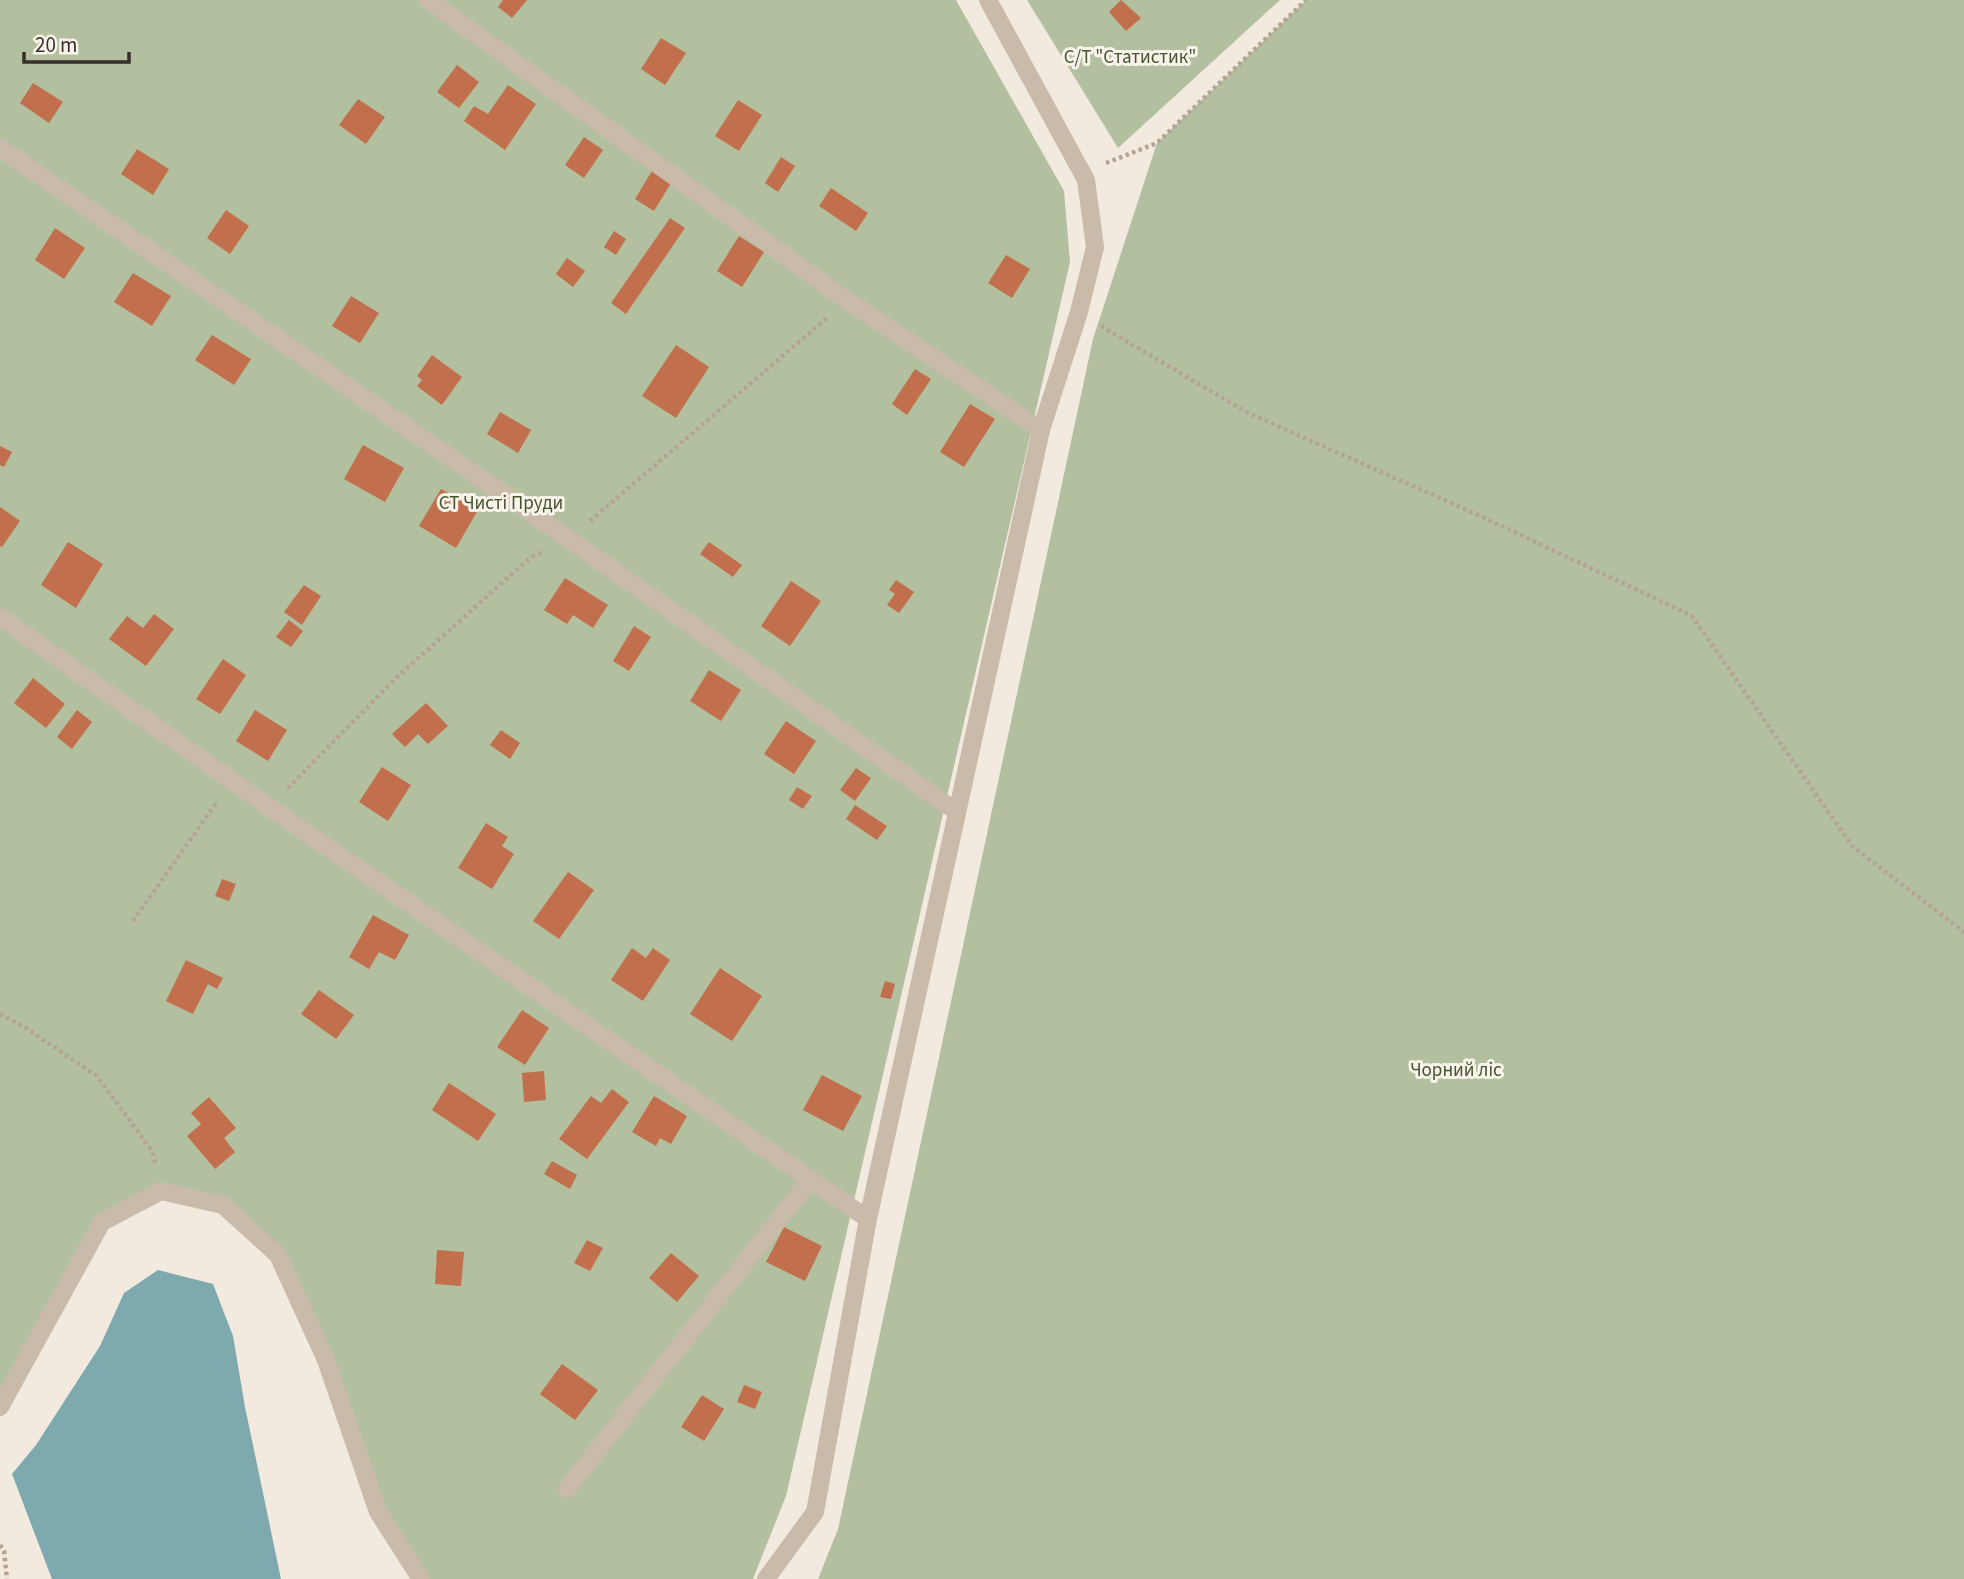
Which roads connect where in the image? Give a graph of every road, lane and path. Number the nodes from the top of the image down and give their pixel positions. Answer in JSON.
{"nodes":[{"id":1,"x":428,"y":0,"type":"edge"},
{"id":2,"x":988,"y":0,"type":"edge"},
{"id":3,"x":1306,"y":0,"type":"edge"},
{"id":4,"x":0,"y":148,"type":"edge"},
{"id":5,"x":1082,"y":172,"type":"junction"},
{"id":6,"x":1079,"y":313,"type":"junction"},
{"id":7,"x":1041,"y":430,"type":"junction"},
{"id":8,"x":0,"y":617,"type":"edge"},
{"id":9,"x":232,"y":781,"type":"junction"},
{"id":10,"x":957,"y":812,"type":"junction"},
{"id":11,"x":133,"y":921,"type":"dead end"},
{"id":12,"x":1964,"y":932,"type":"edge"},
{"id":13,"x":0,"y":1014,"type":"edge"},
{"id":14,"x":810,"y":1180,"type":"junction"},
{"id":15,"x":161,"y":1191,"type":"junction"},
{"id":16,"x":868,"y":1219,"type":"junction"},
{"id":17,"x":0,"y":1407,"type":"edge"},
{"id":18,"x":567,"y":1489,"type":"dead end"},
{"id":19,"x":0,"y":1545,"type":"edge"},
{"id":20,"x":7,"y":1579,"type":"edge"},
{"id":21,"x":421,"y":1579,"type":"edge"},
{"id":22,"x":766,"y":1579,"type":"edge"}],
"edges":[{"from":1,"to":7,"type":"street"},
{"from":2,"to":5,"type":"street"},
{"from":3,"to":5,"type":"path"},
{"from":4,"to":10,"type":"street"},
{"from":5,"to":6,"type":"street"},
{"from":6,"to":7,"type":"street"},
{"from":6,"to":12,"type":"path"},
{"from":7,"to":10,"type":"street"},
{"from":8,"to":9,"type":"street"},
{"from":9,"to":11,"type":"path"},
{"from":9,"to":14,"type":"street"},
{"from":10,"to":16,"type":"street"},
{"from":13,"to":15,"type":"path"},
{"from":14,"to":16,"type":"street"},
{"from":14,"to":18,"type":"street"},
{"from":15,"to":17,"type":"street"},
{"from":15,"to":21,"type":"street"},
{"from":16,"to":22,"type":"street"},
{"from":19,"to":20,"type":"path"}]}
